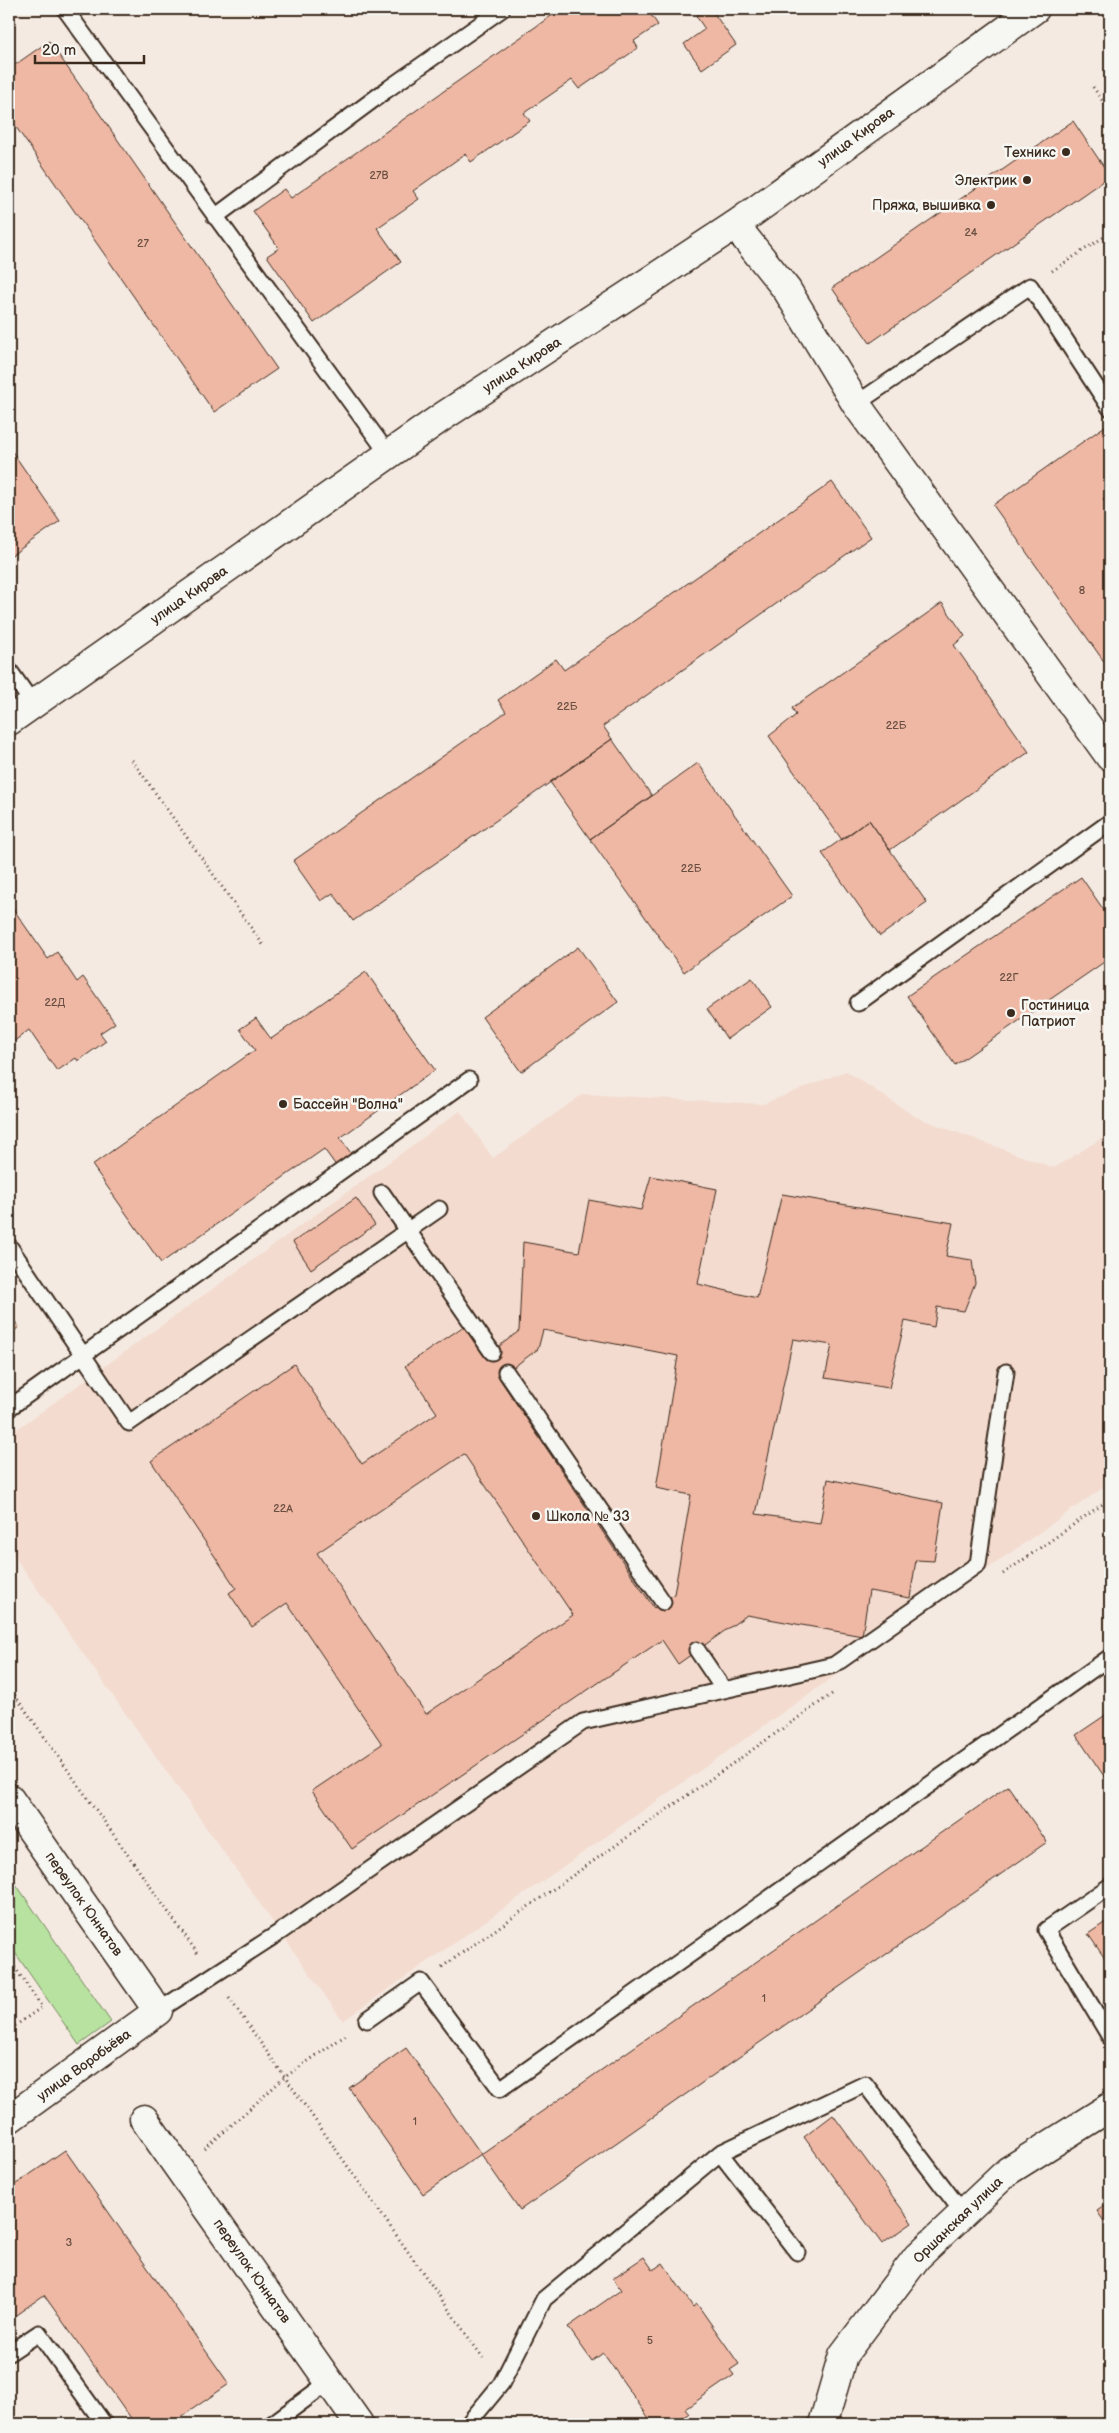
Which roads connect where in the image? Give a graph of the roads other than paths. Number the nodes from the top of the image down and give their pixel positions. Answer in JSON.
{"nodes":[{"id":1,"x":65,"y":9,"type":"edge"},
{"id":2,"x":502,"y":9,"type":"edge"},
{"id":3,"x":1035,"y":9,"type":"edge"},
{"id":4,"x":215,"y":217,"type":"junction"},
{"id":5,"x":734,"y":225,"type":"junction"},
{"id":6,"x":856,"y":404,"type":"junction"},
{"id":7,"x":1110,"y":408,"type":"edge"},
{"id":8,"x":389,"y":455,"type":"junction"},
{"id":9,"x":9,"y":670,"type":"edge"},
{"id":10,"x":32,"y":704,"type":"junction"},
{"id":11,"x":9,"y":721,"type":"edge"},
{"id":12,"x":1110,"y":757,"type":"edge"},
{"id":13,"x":1110,"y":822,"type":"edge"},
{"id":14,"x":858,"y":1003,"type":"dead end"},
{"id":15,"x":469,"y":1080,"type":"dead end"},
{"id":16,"x":382,"y":1194,"type":"dead end"},
{"id":17,"x":439,"y":1208,"type":"dead end"},
{"id":18,"x":407,"y":1230,"type":"junction"},
{"id":19,"x":9,"y":1246,"type":"edge"},
{"id":20,"x":492,"y":1352,"type":"dead end"},
{"id":21,"x":83,"y":1356,"type":"junction"},
{"id":22,"x":506,"y":1372,"type":"dead end"},
{"id":23,"x":1006,"y":1372,"type":"dead end"},
{"id":24,"x":9,"y":1408,"type":"edge"},
{"id":25,"x":663,"y":1602,"type":"dead end"},
{"id":26,"x":697,"y":1650,"type":"dead end"},
{"id":27,"x":1110,"y":1657,"type":"edge"},
{"id":28,"x":724,"y":1690,"type":"junction"},
{"id":29,"x":9,"y":1798,"type":"edge"},
{"id":30,"x":1110,"y":1886,"type":"edge"},
{"id":31,"x":158,"y":2011,"type":"junction"},
{"id":32,"x":367,"y":2020,"type":"road end"},
{"id":33,"x":1110,"y":2037,"type":"edge"},
{"id":34,"x":1110,"y":2108,"type":"edge"},
{"id":35,"x":9,"y":2119,"type":"edge"},
{"id":36,"x":144,"y":2119,"type":"dead end"},
{"id":37,"x":720,"y":2153,"type":"junction"},
{"id":38,"x":963,"y":2213,"type":"junction"},
{"id":39,"x":797,"y":2252,"type":"dead end"},
{"id":40,"x":9,"y":2353,"type":"edge"},
{"id":41,"x":330,"y":2382,"type":"junction"},
{"id":42,"x":104,"y":2424,"type":"edge"},
{"id":43,"x":272,"y":2424,"type":"edge"},
{"id":44,"x":359,"y":2424,"type":"edge"},
{"id":45,"x":468,"y":2424,"type":"edge"},
{"id":46,"x":823,"y":2424,"type":"edge"}],
"edges":[{"from":1,"to":4,"type":"lane"},
{"from":2,"to":4,"type":"lane"},
{"from":3,"to":5,"type":"street","name":"улица Кирова"},
{"from":4,"to":8,"type":"lane"},
{"from":5,"to":6,"type":"street"},
{"from":5,"to":8,"type":"street","name":"улица Кирова"},
{"from":6,"to":7,"type":"lane"},
{"from":6,"to":12,"type":"street"},
{"from":8,"to":10,"type":"street","name":"улица Кирова"},
{"from":9,"to":10,"type":"lane"},
{"from":10,"to":11,"type":"street","name":"улица Кирова"},
{"from":13,"to":14,"type":"lane"},
{"from":15,"to":21,"type":"lane"},
{"from":16,"to":18,"type":"lane"},
{"from":17,"to":18,"type":"lane"},
{"from":18,"to":20,"type":"lane"},
{"from":18,"to":21,"type":"lane"},
{"from":19,"to":21,"type":"lane"},
{"from":21,"to":24,"type":"lane"},
{"from":22,"to":25,"type":"lane"},
{"from":23,"to":28,"type":"lane"},
{"from":26,"to":28,"type":"lane"},
{"from":27,"to":32,"type":"lane"},
{"from":28,"to":31,"type":"lane"},
{"from":29,"to":31,"type":"street","name":"переулок Юннатов"},
{"from":30,"to":33,"type":"lane"},
{"from":31,"to":35,"type":"street","name":"улица Воробьёва"},
{"from":34,"to":38,"type":"street","name":"Оршанская улица"},
{"from":36,"to":41,"type":"street","name":"переулок Юннатов"},
{"from":37,"to":38,"type":"lane"},
{"from":37,"to":39,"type":"lane"},
{"from":37,"to":45,"type":"lane"},
{"from":38,"to":46,"type":"street","name":"Оршанская улица"},
{"from":40,"to":42,"type":"lane"},
{"from":41,"to":43,"type":"lane"},
{"from":41,"to":44,"type":"street","name":"переулок Юннатов"}]}
